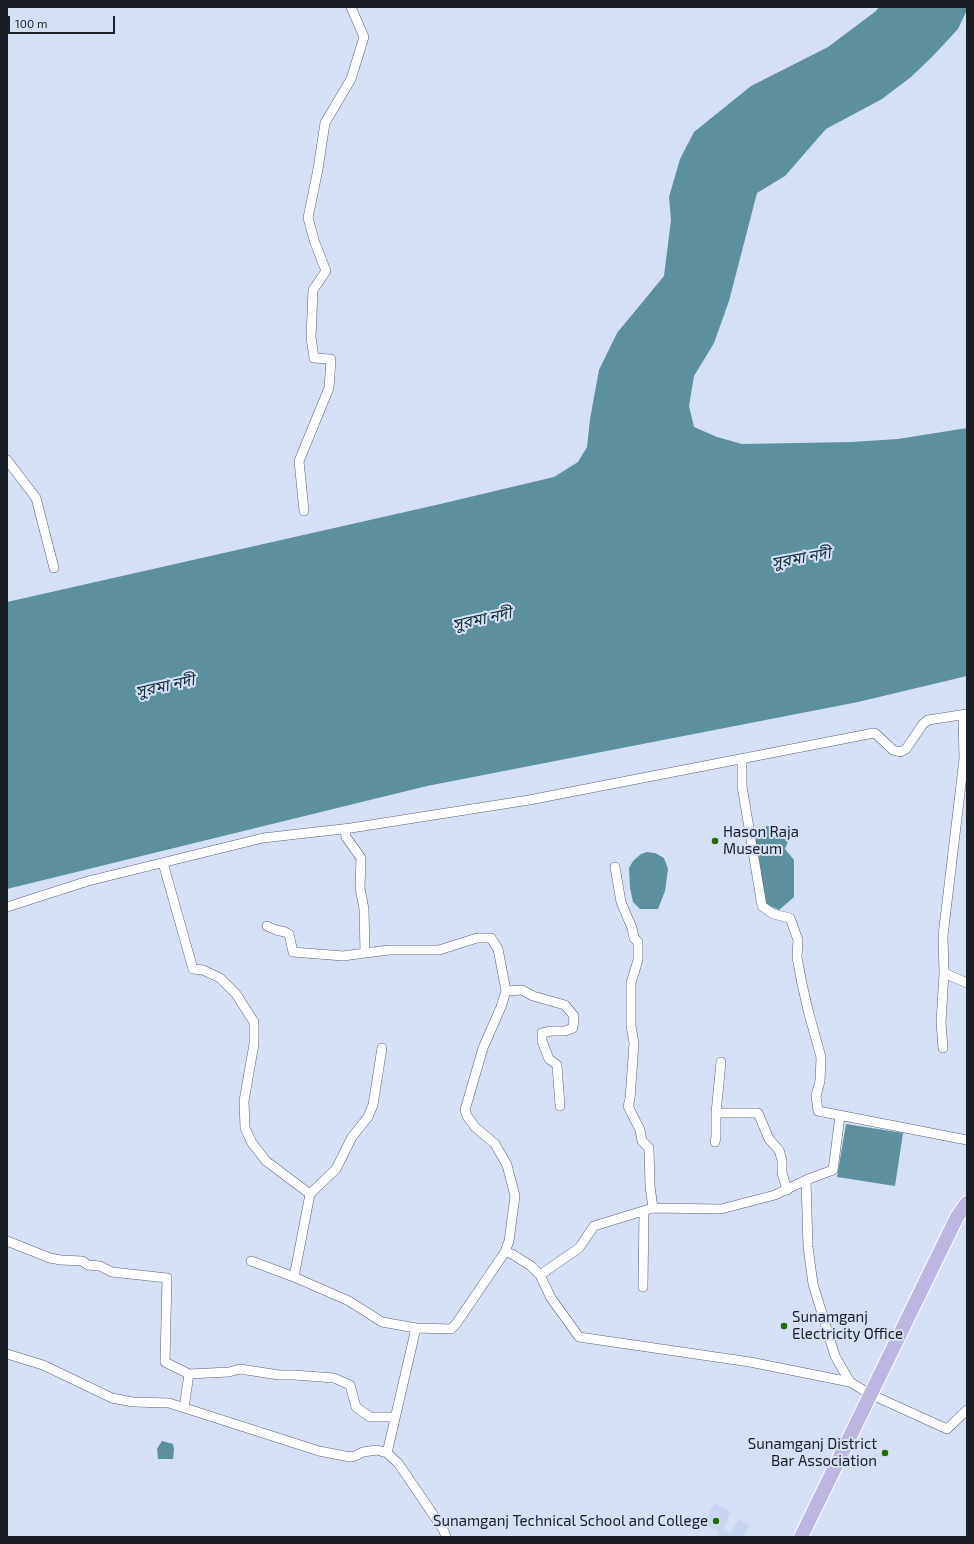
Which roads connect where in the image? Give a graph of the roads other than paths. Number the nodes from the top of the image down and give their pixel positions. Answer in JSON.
{"nodes":[{"id":1,"x":351,"y":7,"type":"edge"},
{"id":2,"x":7,"y":460,"type":"edge"},
{"id":3,"x":304,"y":511,"type":"dead end"},
{"id":4,"x":54,"y":568,"type":"dead end"},
{"id":5,"x":965,"y":714,"type":"edge"},
{"id":6,"x":742,"y":759,"type":"junction"},
{"id":7,"x":966,"y":760,"type":"edge"},
{"id":8,"x":345,"y":829,"type":"junction"},
{"id":9,"x":163,"y":863,"type":"junction"},
{"id":10,"x":616,"y":867,"type":"dead end"},
{"id":11,"x":7,"y":907,"type":"edge"},
{"id":12,"x":267,"y":926,"type":"dead end"},
{"id":13,"x":365,"y":953,"type":"junction"},
{"id":14,"x":944,"y":973,"type":"junction"},
{"id":15,"x":967,"y":983,"type":"edge"},
{"id":16,"x":506,"y":990,"type":"junction"},
{"id":17,"x":382,"y":1048,"type":"dead end"},
{"id":18,"x":943,"y":1048,"type":"dead end"},
{"id":19,"x":720,"y":1062,"type":"dead end"},
{"id":20,"x":560,"y":1106,"type":"dead end"},
{"id":21,"x":716,"y":1113,"type":"junction"},
{"id":22,"x":840,"y":1116,"type":"junction"},
{"id":23,"x":967,"y":1140,"type":"edge"},
{"id":24,"x":715,"y":1142,"type":"dead end"},
{"id":25,"x":806,"y":1180,"type":"junction"},
{"id":26,"x":786,"y":1190,"type":"junction"},
{"id":27,"x":310,"y":1194,"type":"junction"},
{"id":28,"x":967,"y":1203,"type":"edge"},
{"id":29,"x":649,"y":1210,"type":"junction"},
{"id":30,"x":7,"y":1241,"type":"edge"},
{"id":31,"x":505,"y":1252,"type":"junction"},
{"id":32,"x":251,"y":1261,"type":"dead end"},
{"id":33,"x":540,"y":1275,"type":"junction"},
{"id":34,"x":294,"y":1276,"type":"junction"},
{"id":35,"x":643,"y":1287,"type":"dead end"},
{"id":36,"x":416,"y":1328,"type":"junction"},
{"id":37,"x":7,"y":1354,"type":"edge"},
{"id":38,"x":189,"y":1374,"type":"junction"},
{"id":39,"x":850,"y":1382,"type":"junction"},
{"id":40,"x":870,"y":1394,"type":"junction"},
{"id":41,"x":184,"y":1408,"type":"junction"},
{"id":42,"x":967,"y":1410,"type":"edge"},
{"id":43,"x":396,"y":1417,"type":"junction"},
{"id":44,"x":387,"y":1453,"type":"junction"},
{"id":45,"x":446,"y":1537,"type":"edge"},
{"id":46,"x":800,"y":1537,"type":"edge"}],
"edges":[{"from":1,"to":3,"type":"street"},
{"from":2,"to":4,"type":"street"},
{"from":5,"to":6,"type":"street"},
{"from":5,"to":7,"type":"street"},
{"from":6,"to":8,"type":"street"},
{"from":6,"to":22,"type":"street"},
{"from":7,"to":14,"type":"street"},
{"from":8,"to":9,"type":"street"},
{"from":8,"to":13,"type":"street"},
{"from":9,"to":11,"type":"street"},
{"from":9,"to":27,"type":"street"},
{"from":10,"to":29,"type":"street"},
{"from":12,"to":13,"type":"street"},
{"from":13,"to":16,"type":"street"},
{"from":14,"to":15,"type":"street"},
{"from":14,"to":18,"type":"street"},
{"from":16,"to":20,"type":"street"},
{"from":16,"to":31,"type":"street"},
{"from":17,"to":27,"type":"street"},
{"from":19,"to":21,"type":"street"},
{"from":21,"to":24,"type":"street"},
{"from":21,"to":26,"type":"street"},
{"from":22,"to":23,"type":"street"},
{"from":22,"to":25,"type":"street"},
{"from":25,"to":26,"type":"street"},
{"from":25,"to":39,"type":"street"},
{"from":26,"to":29,"type":"street"},
{"from":27,"to":34,"type":"street"},
{"from":28,"to":40,"type":"main road"},
{"from":29,"to":33,"type":"street"},
{"from":29,"to":35,"type":"street"},
{"from":30,"to":38,"type":"street"},
{"from":31,"to":33,"type":"street"},
{"from":31,"to":36,"type":"street"},
{"from":32,"to":34,"type":"street"},
{"from":33,"to":39,"type":"street"},
{"from":34,"to":36,"type":"street"},
{"from":36,"to":43,"type":"street"},
{"from":37,"to":41,"type":"street"},
{"from":38,"to":41,"type":"street"},
{"from":38,"to":43,"type":"street"},
{"from":39,"to":40,"type":"street"},
{"from":40,"to":42,"type":"street"},
{"from":40,"to":46,"type":"main road"},
{"from":41,"to":44,"type":"street"},
{"from":43,"to":44,"type":"street"},
{"from":44,"to":45,"type":"street"}]}
